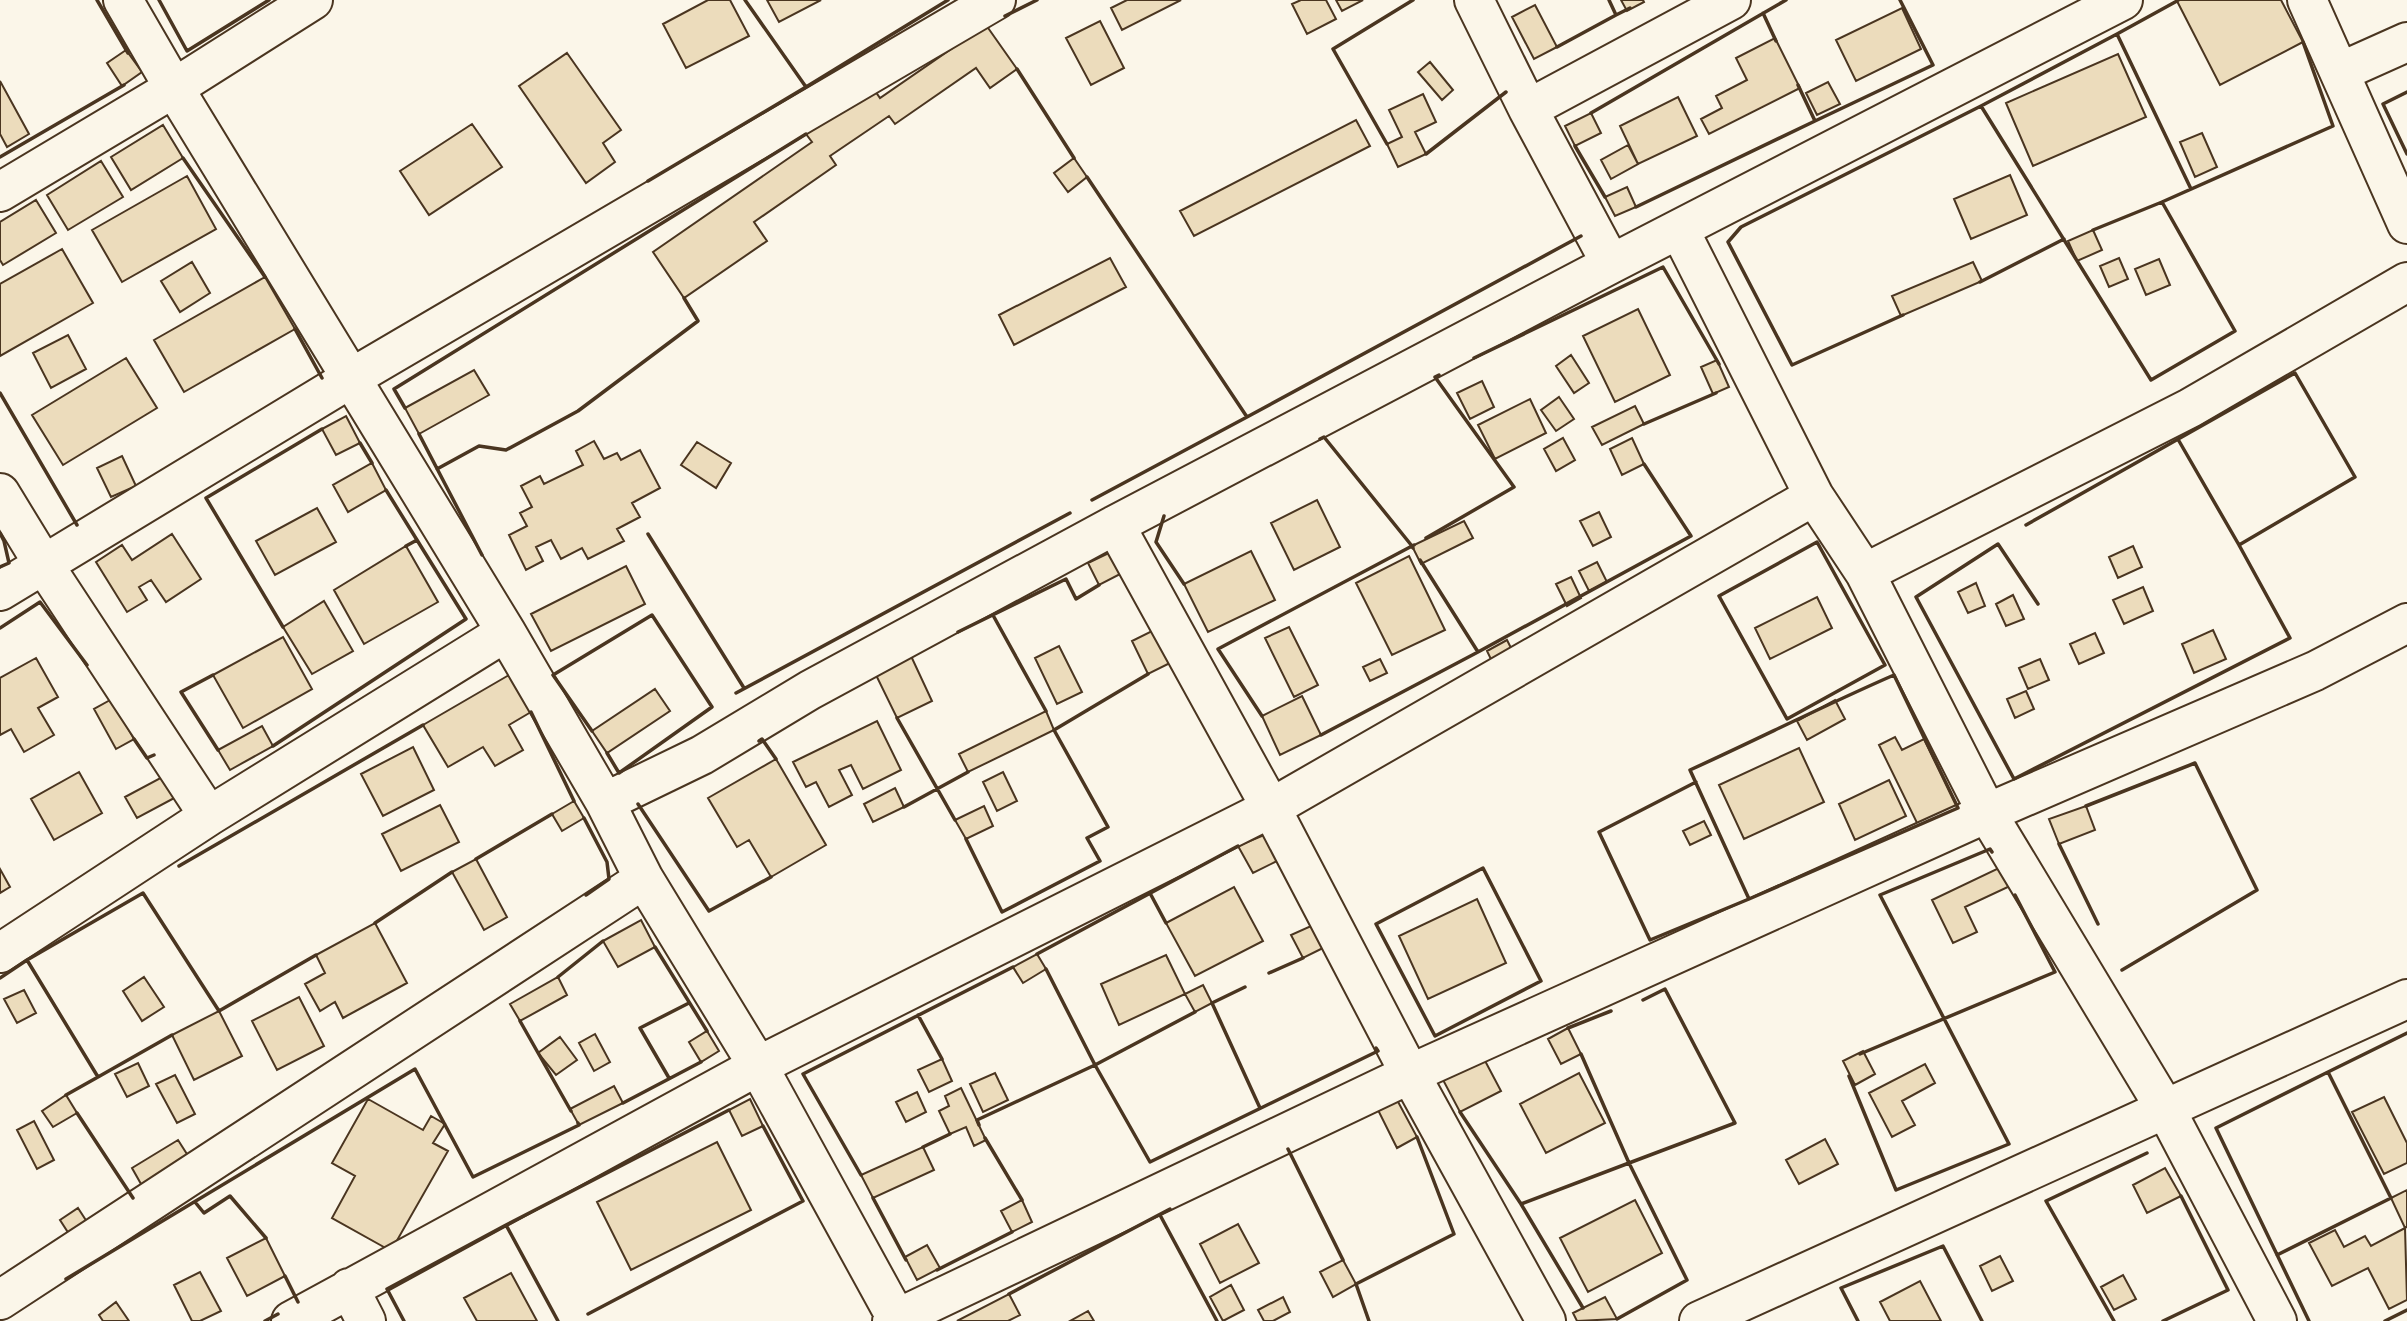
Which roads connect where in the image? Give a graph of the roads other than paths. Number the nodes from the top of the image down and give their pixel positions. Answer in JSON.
{"nodes":[{"id":1,"x":124,"y":0,"type":"edge"},
{"id":2,"x":313,"y":0,"type":"edge"},
{"id":3,"x":996,"y":0,"type":"edge"},
{"id":4,"x":1474,"y":0,"type":"edge"},
{"id":5,"x":1731,"y":0,"type":"edge"},
{"id":6,"x":2123,"y":0,"type":"edge"},
{"id":7,"x":2307,"y":0,"type":"edge"},
{"id":8,"x":2407,"y":43,"type":"edge"},
{"id":9,"x":2340,"y":72,"type":"junction"},
{"id":10,"x":174,"y":88,"type":"junction"},
{"id":11,"x":1528,"y":109,"type":"junction"},
{"id":12,"x":0,"y":192,"type":"edge"},
{"id":13,"x":2407,"y":225,"type":"edge"},
{"id":14,"x":1680,"y":230,"type":"junction"},
{"id":15,"x":1611,"y":264,"type":"junction"},
{"id":16,"x":2407,"y":282,"type":"edge"},
{"id":17,"x":353,"y":377,"type":"junction"},
{"id":18,"x":0,"y":493,"type":"edge"},
{"id":19,"x":1814,"y":496,"type":"junction"},
{"id":20,"x":1115,"y":525,"type":"junction"},
{"id":21,"x":44,"y":565,"type":"junction"},
{"id":22,"x":1865,"y":572,"type":"junction"},
{"id":23,"x":0,"y":591,"type":"edge"},
{"id":24,"x":2407,"y":623,"type":"edge"},
{"id":25,"x":506,"y":632,"type":"junction"},
{"id":26,"x":605,"y":802,"type":"junction"},
{"id":27,"x":1271,"y":808,"type":"junction"},
{"id":28,"x":1987,"y":813,"type":"junction"},
{"id":29,"x":209,"y":816,"type":"junction"},
{"id":30,"x":644,"y":880,"type":"junction"},
{"id":31,"x":0,"y":953,"type":"edge"},
{"id":32,"x":2407,"y":999,"type":"edge"},
{"id":33,"x":758,"y":1066,"type":"junction"},
{"id":34,"x":1410,"y":1074,"type":"junction"},
{"id":35,"x":2166,"y":1110,"type":"junction"},
{"id":36,"x":349,"y":1288,"type":"junction"},
{"id":37,"x":0,"y":1300,"type":"edge"},
{"id":38,"x":895,"y":1320,"type":"edge"},
{"id":39,"x":291,"y":1321,"type":"edge"},
{"id":40,"x":366,"y":1321,"type":"edge"},
{"id":41,"x":1546,"y":1321,"type":"edge"},
{"id":42,"x":1699,"y":1321,"type":"edge"},
{"id":43,"x":2277,"y":1321,"type":"edge"}],
"edges":[{"from":1,"to":10,"type":"street"},
{"from":2,"to":10,"type":"street"},
{"from":3,"to":17,"type":"street"},
{"from":4,"to":11,"type":"street"},
{"from":5,"to":11,"type":"street"},
{"from":6,"to":14,"type":"street"},
{"from":7,"to":9,"type":"street"},
{"from":8,"to":9,"type":"street"},
{"from":9,"to":13,"type":"street"},
{"from":10,"to":12,"type":"street"},
{"from":10,"to":17,"type":"street"},
{"from":11,"to":15,"type":"street"},
{"from":14,"to":15,"type":"street"},
{"from":14,"to":19,"type":"street"},
{"from":15,"to":20,"type":"street"},
{"from":16,"to":22,"type":"street"},
{"from":17,"to":21,"type":"street"},
{"from":17,"to":25,"type":"street"},
{"from":18,"to":21,"type":"street"},
{"from":19,"to":22,"type":"street"},
{"from":19,"to":27,"type":"street"},
{"from":20,"to":26,"type":"street"},
{"from":20,"to":27,"type":"street"},
{"from":21,"to":23,"type":"street"},
{"from":21,"to":29,"type":"street"},
{"from":22,"to":28,"type":"street"},
{"from":24,"to":28,"type":"street"},
{"from":25,"to":26,"type":"street"},
{"from":25,"to":29,"type":"street"},
{"from":26,"to":30,"type":"street"},
{"from":27,"to":33,"type":"street"},
{"from":27,"to":34,"type":"street"},
{"from":28,"to":34,"type":"street"},
{"from":28,"to":35,"type":"street"},
{"from":29,"to":31,"type":"street"},
{"from":30,"to":33,"type":"street"},
{"from":30,"to":37,"type":"street"},
{"from":32,"to":35,"type":"street"},
{"from":33,"to":36,"type":"street"},
{"from":33,"to":38,"type":"street"},
{"from":34,"to":38,"type":"street"},
{"from":34,"to":41,"type":"street"},
{"from":35,"to":42,"type":"street"},
{"from":35,"to":43,"type":"street"},
{"from":36,"to":39,"type":"street"},
{"from":36,"to":40,"type":"street"}]}
